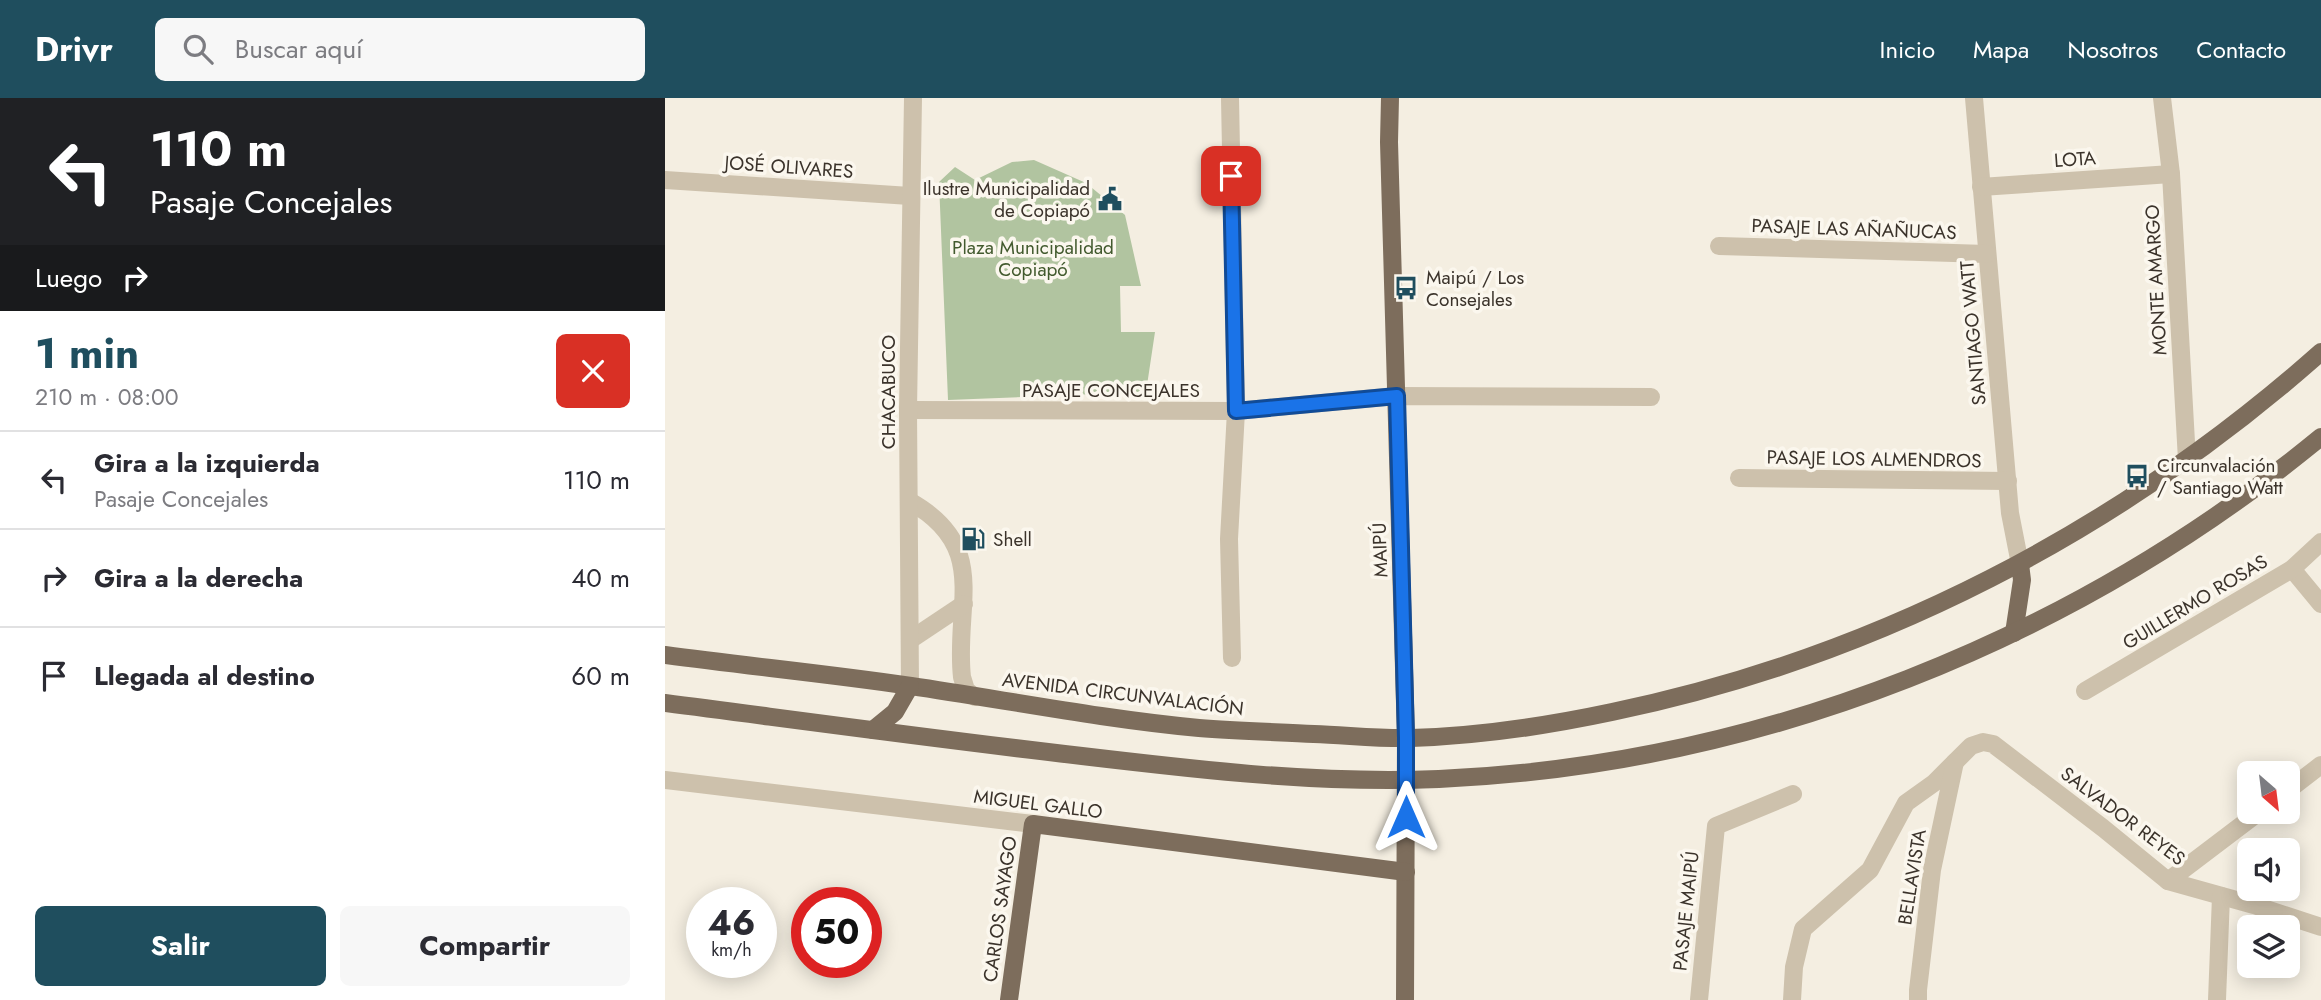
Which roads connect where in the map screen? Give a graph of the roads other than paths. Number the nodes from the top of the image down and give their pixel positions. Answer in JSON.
{"nodes":[{"id":1,"x":913,"y":98,"type":"edge"},
{"id":2,"x":1230,"y":98,"type":"edge"},
{"id":3,"x":1390,"y":98,"type":"edge"},
{"id":4,"x":1974,"y":98,"type":"edge"},
{"id":5,"x":2162,"y":98,"type":"edge"},
{"id":6,"x":2171,"y":174,"type":"junction"},
{"id":7,"x":665,"y":180,"type":"edge"},
{"id":8,"x":1981,"y":187,"type":"junction"},
{"id":9,"x":911,"y":196,"type":"junction"},
{"id":10,"x":1719,"y":246,"type":"dead end"},
{"id":11,"x":1987,"y":254,"type":"junction"},
{"id":12,"x":2321,"y":352,"type":"edge"},
{"id":13,"x":1397,"y":396,"type":"junction"},
{"id":14,"x":1651,"y":397,"type":"dead end"},
{"id":15,"x":908,"y":410,"type":"junction"},
{"id":16,"x":1236,"y":411,"type":"junction"},
{"id":17,"x":2321,"y":437,"type":"edge"},
{"id":18,"x":2186,"y":460,"type":"junction"},
{"id":19,"x":1739,"y":478,"type":"dead end"},
{"id":20,"x":2008,"y":481,"type":"junction"},
{"id":21,"x":909,"y":501,"type":"junction"},
{"id":22,"x":2321,"y":542,"type":"edge"},
{"id":23,"x":2020,"y":564,"type":"junction"},
{"id":24,"x":2292,"y":569,"type":"junction"},
{"id":25,"x":964,"y":604,"type":"junction"},
{"id":26,"x":2321,"y":604,"type":"edge"},
{"id":27,"x":2014,"y":633,"type":"junction"},
{"id":28,"x":910,"y":640,"type":"junction"},
{"id":29,"x":665,"y":655,"type":"edge"},
{"id":30,"x":1231,"y":658,"type":"dead end"},
{"id":31,"x":910,"y":686,"type":"junction"},
{"id":32,"x":2085,"y":691,"type":"dead end"},
{"id":33,"x":975,"y":697,"type":"junction"},
{"id":34,"x":665,"y":703,"type":"edge"},
{"id":35,"x":873,"y":730,"type":"junction"},
{"id":36,"x":1406,"y":738,"type":"junction"},
{"id":37,"x":1955,"y":762,"type":"junction"},
{"id":38,"x":2321,"y":765,"type":"edge"},
{"id":39,"x":1406,"y":779,"type":"junction"},
{"id":40,"x":665,"y":780,"type":"edge"},
{"id":41,"x":2300,"y":780,"type":"edge"},
{"id":42,"x":1793,"y":794,"type":"dead end"},
{"id":43,"x":1034,"y":824,"type":"junction"},
{"id":44,"x":2243,"y":824,"type":"edge"},
{"id":45,"x":1406,"y":872,"type":"junction"},
{"id":46,"x":2168,"y":881,"type":"junction"},
{"id":47,"x":2221,"y":896,"type":"junction"},
{"id":48,"x":2321,"y":927,"type":"edge"},
{"id":49,"x":1009,"y":1000,"type":"edge"},
{"id":50,"x":1405,"y":1000,"type":"edge"},
{"id":51,"x":1699,"y":1000,"type":"edge"},
{"id":52,"x":1792,"y":1000,"type":"edge"},
{"id":53,"x":1918,"y":1000,"type":"edge"},
{"id":54,"x":2217,"y":1000,"type":"edge"}],
"edges":[{"from":1,"to":9,"type":"street","name":"CHACABUCO"},
{"from":2,"to":16,"type":"street"},
{"from":3,"to":13,"type":"main road","name":"MAIPÚ"},
{"from":4,"to":8,"type":"street","name":"SANTIAGO WATT"},
{"from":5,"to":6,"type":"street","name":"MONTE AMARGO"},
{"from":6,"to":8,"type":"street","name":"LOTA"},
{"from":6,"to":18,"type":"street","name":"MONTE AMARGO"},
{"from":7,"to":9,"type":"street","name":"JOSÉ OLIVARES"},
{"from":8,"to":11,"type":"street","name":"SANTIAGO WATT"},
{"from":9,"to":15,"type":"street","name":"CHACABUCO"},
{"from":10,"to":11,"type":"street","name":"PASAJE LAS AÑAÑUCAS"},
{"from":11,"to":20,"type":"street","name":"SANTIAGO WATT"},
{"from":12,"to":18,"type":"main road","name":"AVENIDA CIRCUNVALACIÓN"},
{"from":13,"to":14,"type":"street","name":"PASAJE CONCEJALES"},
{"from":13,"to":16,"type":"street","name":"PASAJE CONCEJALES"},
{"from":13,"to":36,"type":"main road","name":"MAIPÚ"},
{"from":15,"to":16,"type":"street","name":"PASAJE CONCEJALES"},
{"from":15,"to":21,"type":"street","name":"CHACABUCO"},
{"from":16,"to":30,"type":"street"},
{"from":17,"to":27,"type":"main road"},
{"from":18,"to":23,"type":"main road","name":"AVENIDA CIRCUNVALACIÓN"},
{"from":19,"to":20,"type":"street","name":"PASAJE LOS ALMENDROS"},
{"from":20,"to":23,"type":"street","name":"SANTIAGO WATT"},
{"from":21,"to":25,"type":"street"},
{"from":21,"to":28,"type":"street","name":"CHACABUCO"},
{"from":22,"to":24,"type":"street","name":"GUILLERMO ROSAS"},
{"from":23,"to":27,"type":"main road"},
{"from":23,"to":36,"type":"main road","name":"AVENIDA CIRCUNVALACIÓN"},
{"from":24,"to":26,"type":"street"},
{"from":24,"to":32,"type":"street","name":"GUILLERMO ROSAS"},
{"from":25,"to":28,"type":"street"},
{"from":25,"to":33,"type":"street"},
{"from":27,"to":39,"type":"main road"},
{"from":28,"to":31,"type":"street","name":"CHACABUCO"},
{"from":29,"to":31,"type":"main road","name":"AVENIDA CIRCUNVALACIÓN"},
{"from":31,"to":33,"type":"main road","name":"AVENIDA CIRCUNVALACIÓN"},
{"from":31,"to":35,"type":"main road"},
{"from":33,"to":36,"type":"main road","name":"AVENIDA CIRCUNVALACIÓN"},
{"from":34,"to":35,"type":"main road"},
{"from":35,"to":39,"type":"main road"},
{"from":36,"to":39,"type":"main road","name":"MAIPÚ"},
{"from":37,"to":46,"type":"street","name":"SALVADOR REYES"},
{"from":37,"to":52,"type":"street","name":"SALVADOR REYES"},
{"from":37,"to":53,"type":"street","name":"BELLAVISTA"},
{"from":38,"to":41,"type":"street"},
{"from":39,"to":45,"type":"main road","name":"MAIPÚ"},
{"from":40,"to":43,"type":"street","name":"MIGUEL GALLO"},
{"from":42,"to":51,"type":"street","name":"PASAJE MAIPÚ"},
{"from":43,"to":45,"type":"main road","name":"MIGUEL GALLO"},
{"from":43,"to":49,"type":"main road","name":"CARLOS SAYAGO"},
{"from":44,"to":46,"type":"street"},
{"from":45,"to":50,"type":"main road","name":"MAIPÚ"},
{"from":46,"to":47,"type":"street","name":"SALVADOR REYES"},
{"from":47,"to":48,"type":"street","name":"SALVADOR REYES"},
{"from":47,"to":54,"type":"street"}]}
